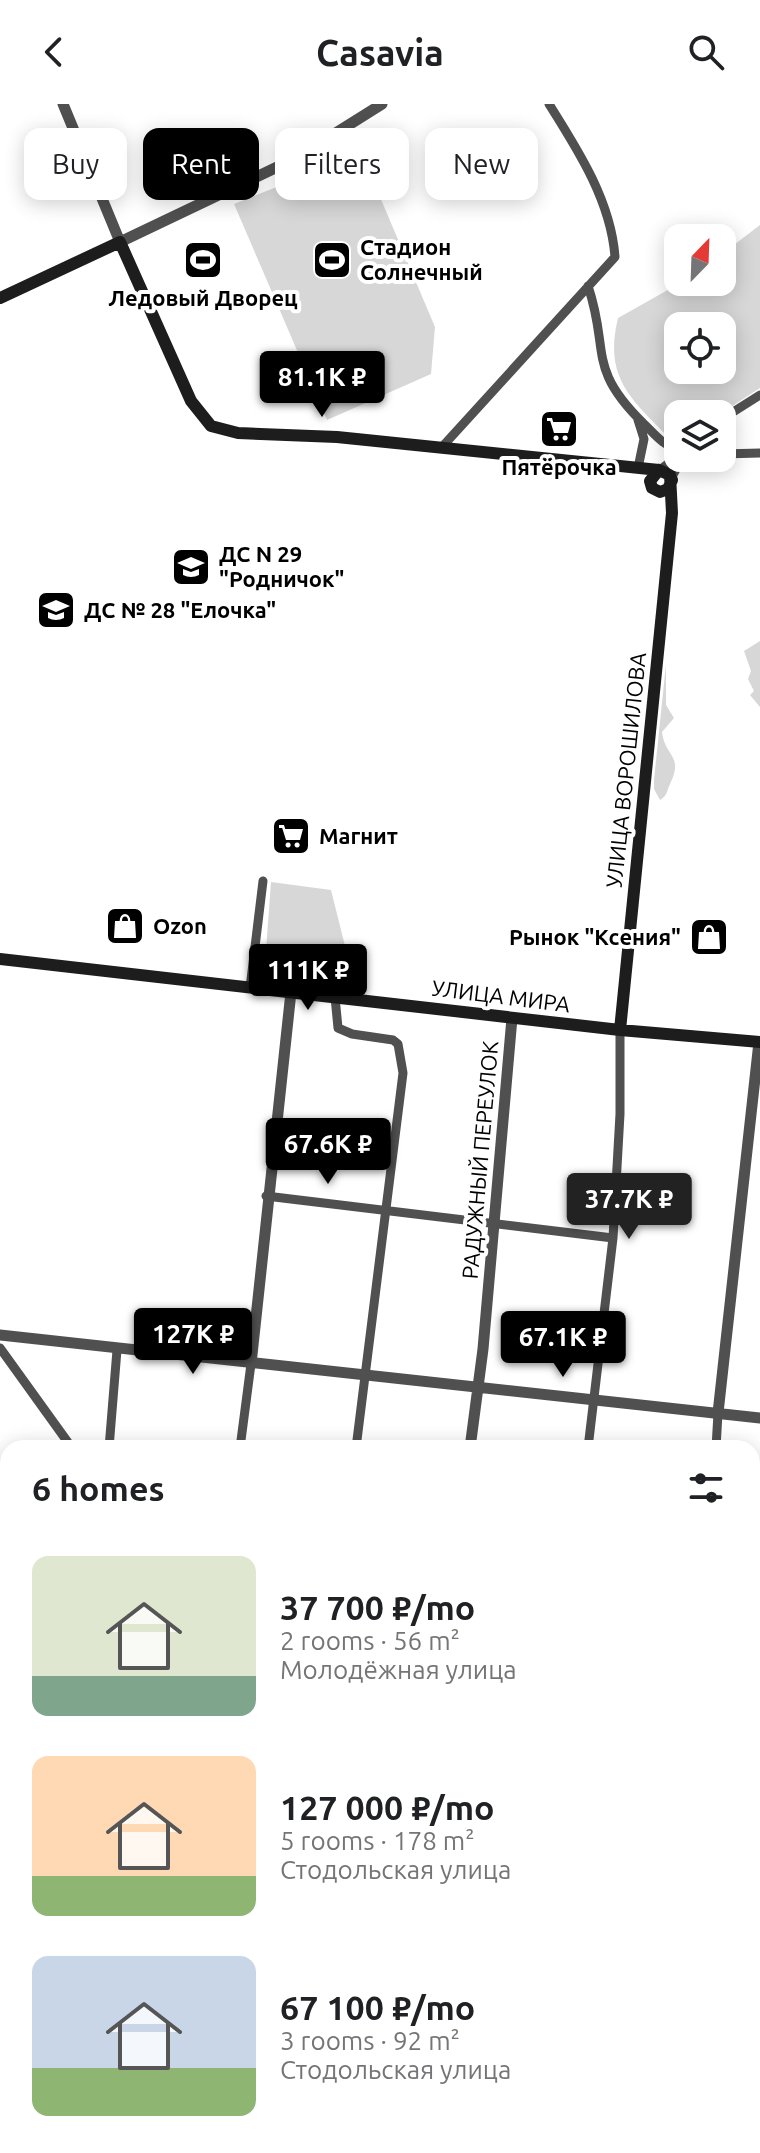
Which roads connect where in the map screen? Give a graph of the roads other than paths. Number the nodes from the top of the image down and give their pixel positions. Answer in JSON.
{"nodes":[{"id":1,"x":63,"y":104,"type":"edge"},
{"id":2,"x":382,"y":104,"type":"edge"},
{"id":3,"x":549,"y":104,"type":"edge"},
{"id":4,"x":120,"y":242,"type":"junction"},
{"id":5,"x":588,"y":286,"type":"junction"},
{"id":6,"x":0,"y":298,"type":"edge"},
{"id":7,"x":760,"y":395,"type":"edge"},
{"id":8,"x":736,"y":410,"type":"edge"},
{"id":9,"x":636,"y":417,"type":"junction"},
{"id":10,"x":664,"y":444,"type":"edge"},
{"id":11,"x":442,"y":447,"type":"junction"},
{"id":12,"x":760,"y":453,"type":"edge"},
{"id":13,"x":736,"y":454,"type":"edge"},
{"id":14,"x":616,"y":465,"type":"junction"},
{"id":15,"x":638,"y":468,"type":"junction"},
{"id":16,"x":666,"y":474,"type":"junction"},
{"id":17,"x":654,"y":489,"type":"junction"},
{"id":18,"x":672,"y":513,"type":"junction"},
{"id":19,"x":263,"y":881,"type":"dead end"},
{"id":20,"x":0,"y":959,"type":"edge"},
{"id":21,"x":250,"y":988,"type":"junction"},
{"id":22,"x":291,"y":992,"type":"junction"},
{"id":23,"x":335,"y":997,"type":"junction"},
{"id":24,"x":512,"y":1018,"type":"junction"},
{"id":25,"x":620,"y":1030,"type":"junction"},
{"id":26,"x":760,"y":1042,"type":"edge"},
{"id":27,"x":266,"y":1196,"type":"junction"},
{"id":28,"x":385,"y":1209,"type":"junction"},
{"id":29,"x":495,"y":1221,"type":"junction"},
{"id":30,"x":613,"y":1238,"type":"junction"},
{"id":31,"x":0,"y":1335,"type":"edge"},
{"id":32,"x":0,"y":1348,"type":"edge"},
{"id":33,"x":117,"y":1350,"type":"junction"},
{"id":34,"x":251,"y":1364,"type":"junction"},
{"id":35,"x":363,"y":1376,"type":"junction"},
{"id":36,"x":478,"y":1387,"type":"junction"},
{"id":37,"x":592,"y":1399,"type":"junction"},
{"id":38,"x":718,"y":1413,"type":"junction"},
{"id":39,"x":760,"y":1418,"type":"edge"},
{"id":40,"x":66,"y":1440,"type":"edge"},
{"id":41,"x":110,"y":1440,"type":"edge"},
{"id":42,"x":241,"y":1440,"type":"edge"},
{"id":43,"x":357,"y":1440,"type":"edge"},
{"id":44,"x":471,"y":1440,"type":"edge"},
{"id":45,"x":589,"y":1440,"type":"edge"},
{"id":46,"x":716,"y":1440,"type":"edge"}],
"edges":[{"from":1,"to":4,"type":"street"},
{"from":2,"to":4,"type":"street"},
{"from":3,"to":5,"type":"street"},
{"from":4,"to":6,"type":"main road"},
{"from":4,"to":11,"type":"main road"},
{"from":5,"to":9,"type":"street"},
{"from":5,"to":11,"type":"street"},
{"from":7,"to":8,"type":"street"},
{"from":9,"to":10,"type":"street"},
{"from":9,"to":15,"type":"street"},
{"from":11,"to":14,"type":"main road"},
{"from":12,"to":13,"type":"street"},
{"from":14,"to":15,"type":"main road"},
{"from":14,"to":17,"type":"main road"},
{"from":15,"to":16,"type":"main road"},
{"from":16,"to":17,"type":"main road"},
{"from":16,"to":17,"type":"main road"},
{"from":16,"to":18,"type":"main road","name":"УЛИЦА ВОРОШИЛОВА"},
{"from":17,"to":18,"type":"main road"},
{"from":18,"to":25,"type":"main road","name":"УЛИЦА ВОРОШИЛОВА"},
{"from":19,"to":21,"type":"street"},
{"from":20,"to":21,"type":"main road","name":"УЛИЦА МИРА"},
{"from":21,"to":22,"type":"main road","name":"УЛИЦА МИРА"},
{"from":22,"to":23,"type":"main road","name":"УЛИЦА МИРА"},
{"from":22,"to":27,"type":"street"},
{"from":23,"to":24,"type":"main road","name":"УЛИЦА МИРА"},
{"from":23,"to":28,"type":"street"},
{"from":24,"to":25,"type":"main road","name":"УЛИЦА МИРА"},
{"from":24,"to":29,"type":"street","name":"РАДУЖНЫЙ ПЕРЕУЛОК"},
{"from":25,"to":26,"type":"main road","name":"УЛИЦА МИРА"},
{"from":25,"to":30,"type":"street"},
{"from":26,"to":38,"type":"street"},
{"from":27,"to":28,"type":"street"},
{"from":27,"to":34,"type":"street"},
{"from":28,"to":29,"type":"street"},
{"from":28,"to":35,"type":"street"},
{"from":29,"to":30,"type":"street"},
{"from":29,"to":36,"type":"street","name":"РАДУЖНЫЙ ПЕРЕУЛОК"},
{"from":30,"to":37,"type":"street"},
{"from":31,"to":33,"type":"street"},
{"from":32,"to":40,"type":"street"},
{"from":33,"to":34,"type":"street"},
{"from":33,"to":41,"type":"street"},
{"from":34,"to":35,"type":"street"},
{"from":34,"to":42,"type":"street"},
{"from":35,"to":36,"type":"street"},
{"from":35,"to":43,"type":"street"},
{"from":36,"to":37,"type":"street"},
{"from":36,"to":44,"type":"street","name":"РАДУЖНЫЙ ПЕРЕУЛОК"},
{"from":37,"to":38,"type":"street"},
{"from":37,"to":45,"type":"street"},
{"from":38,"to":39,"type":"street"},
{"from":38,"to":46,"type":"street"}]}
